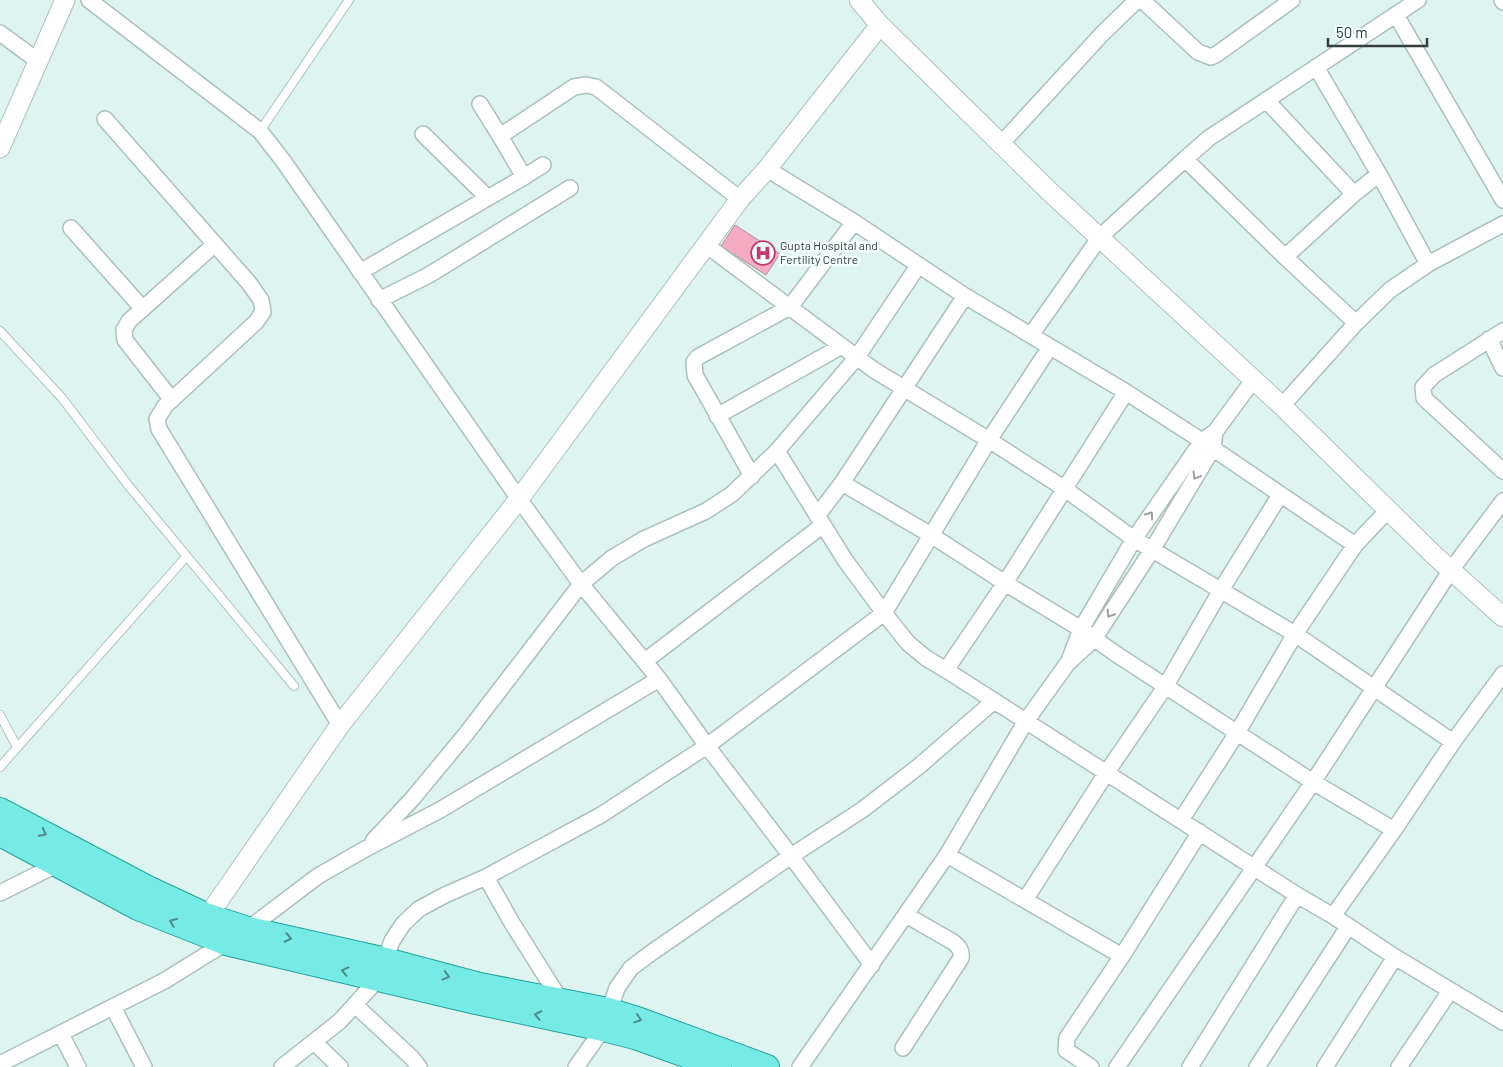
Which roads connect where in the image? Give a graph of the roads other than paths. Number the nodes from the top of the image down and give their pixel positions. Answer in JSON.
{"nodes":[{"id":1,"x":65,"y":0,"type":"edge"},
{"id":2,"x":89,"y":0,"type":"edge"},
{"id":3,"x":349,"y":0,"type":"edge"},
{"id":4,"x":859,"y":0,"type":"edge"},
{"id":5,"x":1137,"y":0,"type":"edge"},
{"id":6,"x":1142,"y":0,"type":"edge"},
{"id":7,"x":1292,"y":0,"type":"edge"},
{"id":8,"x":1418,"y":0,"type":"edge"},
{"id":9,"x":1396,"y":15,"type":"junction"},
{"id":10,"x":880,"y":25,"type":"junction"},
{"id":11,"x":0,"y":33,"type":"edge"},
{"id":12,"x":38,"y":61,"type":"junction"},
{"id":13,"x":1316,"y":67,"type":"junction"},
{"id":14,"x":1266,"y":100,"type":"junction"},
{"id":15,"x":480,"y":104,"type":"dead end"},
{"id":16,"x":104,"y":119,"type":"dead end"},
{"id":17,"x":4,"y":126,"type":"edge"},
{"id":18,"x":260,"y":131,"type":"junction"},
{"id":19,"x":423,"y":134,"type":"dead end"},
{"id":20,"x":500,"y":136,"type":"junction"},
{"id":21,"x":1002,"y":144,"type":"junction"},
{"id":22,"x":0,"y":148,"type":"edge"},
{"id":23,"x":1185,"y":159,"type":"junction"},
{"id":24,"x":543,"y":164,"type":"dead end"},
{"id":25,"x":767,"y":169,"type":"junction"},
{"id":26,"x":1379,"y":174,"type":"junction"},
{"id":27,"x":524,"y":177,"type":"junction"},
{"id":28,"x":570,"y":188,"type":"dead end"},
{"id":29,"x":1354,"y":194,"type":"junction"},
{"id":30,"x":488,"y":198,"type":"junction"},
{"id":31,"x":740,"y":199,"type":"junction"},
{"id":32,"x":1503,"y":200,"type":"edge"},
{"id":33,"x":854,"y":222,"type":"junction"},
{"id":34,"x":1503,"y":224,"type":"edge"},
{"id":35,"x":71,"y":228,"type":"dead end"},
{"id":36,"x":1100,"y":238,"type":"junction"},
{"id":37,"x":215,"y":244,"type":"junction"},
{"id":38,"x":706,"y":245,"type":"junction"},
{"id":39,"x":1285,"y":257,"type":"junction"},
{"id":40,"x":1428,"y":264,"type":"junction"},
{"id":41,"x":918,"y":266,"type":"junction"},
{"id":42,"x":360,"y":272,"type":"junction"},
{"id":43,"x":965,"y":296,"type":"junction"},
{"id":44,"x":379,"y":300,"type":"junction"},
{"id":45,"x":790,"y":307,"type":"junction"},
{"id":46,"x":143,"y":309,"type":"junction"},
{"id":47,"x":1356,"y":322,"type":"junction"},
{"id":48,"x":0,"y":331,"type":"edge"},
{"id":49,"x":1503,"y":331,"type":"edge"},
{"id":50,"x":1031,"y":335,"type":"junction"},
{"id":51,"x":1489,"y":339,"type":"junction"},
{"id":52,"x":842,"y":346,"type":"junction"},
{"id":53,"x":1050,"y":347,"type":"junction"},
{"id":54,"x":857,"y":357,"type":"junction"},
{"id":55,"x":1503,"y":368,"type":"edge"},
{"id":56,"x":1254,"y":379,"type":"junction"},
{"id":57,"x":903,"y":388,"type":"junction"},
{"id":58,"x":1126,"y":392,"type":"junction"},
{"id":59,"x":172,"y":400,"type":"junction"},
{"id":60,"x":1282,"y":406,"type":"junction"},
{"id":61,"x":717,"y":416,"type":"junction"},
{"id":62,"x":989,"y":440,"type":"junction"},
{"id":63,"x":1207,"y":445,"type":"junction"},
{"id":64,"x":777,"y":451,"type":"junction"},
{"id":65,"x":1503,"y":471,"type":"edge"},
{"id":66,"x":752,"y":476,"type":"junction"},
{"id":67,"x":842,"y":483,"type":"junction"},
{"id":68,"x":1065,"y":489,"type":"junction"},
{"id":69,"x":1280,"y":495,"type":"junction"},
{"id":70,"x":519,"y":499,"type":"junction"},
{"id":71,"x":1503,"y":501,"type":"edge"},
{"id":72,"x":1388,"y":510,"type":"junction"},
{"id":73,"x":820,"y":520,"type":"junction"},
{"id":74,"x":931,"y":535,"type":"junction"},
{"id":75,"x":1134,"y":539,"type":"junction"},
{"id":76,"x":1355,"y":545,"type":"junction"},
{"id":77,"x":1152,"y":550,"type":"junction"},
{"id":78,"x":186,"y":557,"type":"junction"},
{"id":79,"x":1451,"y":570,"type":"junction"},
{"id":80,"x":1005,"y":583,"type":"junction"},
{"id":81,"x":581,"y":584,"type":"junction"},
{"id":82,"x":1221,"y":590,"type":"junction"},
{"id":83,"x":884,"y":613,"type":"junction"},
{"id":84,"x":1503,"y":617,"type":"edge"},
{"id":85,"x":1081,"y":629,"type":"junction"},
{"id":86,"x":1295,"y":634,"type":"junction"},
{"id":87,"x":1094,"y":639,"type":"junction"},
{"id":88,"x":645,"y":661,"type":"junction"},
{"id":89,"x":1067,"y":664,"type":"junction"},
{"id":90,"x":946,"y":670,"type":"junction"},
{"id":91,"x":1503,"y":674,"type":"edge"},
{"id":92,"x":659,"y":679,"type":"junction"},
{"id":93,"x":294,"y":686,"type":"dead end"},
{"id":94,"x":1166,"y":686,"type":"junction"},
{"id":95,"x":1374,"y":687,"type":"junction"},
{"id":96,"x":994,"y":701,"type":"junction"},
{"id":97,"x":0,"y":714,"type":"edge"},
{"id":98,"x":1026,"y":721,"type":"junction"},
{"id":99,"x":340,"y":725,"type":"junction"},
{"id":100,"x":1237,"y":733,"type":"junction"},
{"id":101,"x":1452,"y":742,"type":"junction"},
{"id":102,"x":707,"y":746,"type":"junction"},
{"id":103,"x":17,"y":747,"type":"junction"},
{"id":104,"x":0,"y":767,"type":"edge"},
{"id":105,"x":1106,"y":772,"type":"junction"},
{"id":106,"x":1312,"y":782,"type":"junction"},
{"id":107,"x":0,"y":810,"type":"edge"},
{"id":108,"x":1181,"y":820,"type":"junction"},
{"id":109,"x":1394,"y":830,"type":"junction"},
{"id":110,"x":1200,"y":832,"type":"junction"},
{"id":111,"x":0,"y":834,"type":"edge"},
{"id":112,"x":367,"y":848,"type":"junction"},
{"id":113,"x":947,"y":855,"type":"junction"},
{"id":114,"x":791,"y":856,"type":"junction"},
{"id":115,"x":56,"y":865,"type":"junction"},
{"id":116,"x":1254,"y":867,"type":"junction"},
{"id":117,"x":486,"y":877,"type":"junction"},
{"id":118,"x":0,"y":893,"type":"edge"},
{"id":119,"x":1297,"y":895,"type":"junction"},
{"id":120,"x":1026,"y":900,"type":"junction"},
{"id":121,"x":906,"y":915,"type":"junction"},
{"id":122,"x":1333,"y":916,"type":"junction"},
{"id":123,"x":202,"y":924,"type":"junction"},
{"id":124,"x":1348,"y":927,"type":"junction"},
{"id":125,"x":248,"y":930,"type":"junction"},
{"id":126,"x":226,"y":943,"type":"junction"},
{"id":127,"x":1122,"y":956,"type":"junction"},
{"id":128,"x":1395,"y":956,"type":"junction"},
{"id":129,"x":872,"y":965,"type":"junction"},
{"id":130,"x":382,"y":969,"type":"junction"},
{"id":131,"x":1450,"y":991,"type":"junction"},
{"id":132,"x":562,"y":1001,"type":"junction"},
{"id":133,"x":355,"y":1005,"type":"junction"},
{"id":134,"x":113,"y":1007,"type":"junction"},
{"id":135,"x":605,"y":1019,"type":"junction"},
{"id":136,"x":1503,"y":1022,"type":"edge"},
{"id":137,"x":574,"y":1023,"type":"junction"},
{"id":138,"x":61,"y":1034,"type":"junction"},
{"id":139,"x":314,"y":1042,"type":"junction"},
{"id":140,"x":903,"y":1048,"type":"dead end"},
{"id":141,"x":0,"y":1064,"type":"edge"},
{"id":142,"x":578,"y":1066,"type":"edge"},
{"id":143,"x":78,"y":1067,"type":"edge"},
{"id":144,"x":144,"y":1067,"type":"edge"},
{"id":145,"x":282,"y":1067,"type":"edge"},
{"id":146,"x":340,"y":1067,"type":"edge"},
{"id":147,"x":419,"y":1067,"type":"edge"},
{"id":148,"x":719,"y":1067,"type":"edge"},
{"id":149,"x":767,"y":1067,"type":"edge"},
{"id":150,"x":800,"y":1067,"type":"edge"},
{"id":151,"x":1091,"y":1067,"type":"edge"},
{"id":152,"x":1117,"y":1067,"type":"edge"},
{"id":153,"x":1190,"y":1067,"type":"edge"},
{"id":154,"x":1257,"y":1067,"type":"edge"},
{"id":155,"x":1325,"y":1067,"type":"edge"},
{"id":156,"x":1399,"y":1067,"type":"edge"}],
"edges":[{"from":1,"to":12,"type":"street"},
{"from":2,"to":18,"type":"street"},
{"from":3,"to":18,"type":"lane"},
{"from":4,"to":10,"type":"street"},
{"from":5,"to":21,"type":"street"},
{"from":6,"to":7,"type":"street"},
{"from":8,"to":9,"type":"street"},
{"from":9,"to":13,"type":"street"},
{"from":9,"to":32,"type":"street"},
{"from":10,"to":21,"type":"street"},
{"from":10,"to":25,"type":"street"},
{"from":11,"to":12,"type":"street"},
{"from":12,"to":17,"type":"street"},
{"from":13,"to":14,"type":"street"},
{"from":13,"to":26,"type":"street"},
{"from":14,"to":23,"type":"street"},
{"from":14,"to":29,"type":"street"},
{"from":15,"to":20,"type":"street"},
{"from":16,"to":37,"type":"street"},
{"from":17,"to":22,"type":"street"},
{"from":18,"to":42,"type":"street"},
{"from":19,"to":30,"type":"street"},
{"from":20,"to":27,"type":"street"},
{"from":20,"to":31,"type":"street"},
{"from":21,"to":36,"type":"street"},
{"from":23,"to":36,"type":"street"},
{"from":23,"to":39,"type":"street"},
{"from":24,"to":27,"type":"street"},
{"from":25,"to":31,"type":"street"},
{"from":25,"to":33,"type":"street"},
{"from":26,"to":29,"type":"street"},
{"from":26,"to":40,"type":"street"},
{"from":27,"to":30,"type":"street"},
{"from":28,"to":44,"type":"street"},
{"from":29,"to":39,"type":"street"},
{"from":30,"to":42,"type":"street"},
{"from":31,"to":38,"type":"street"},
{"from":33,"to":41,"type":"street"},
{"from":33,"to":45,"type":"street"},
{"from":34,"to":40,"type":"street"},
{"from":35,"to":46,"type":"street"},
{"from":36,"to":50,"type":"street"},
{"from":36,"to":56,"type":"street"},
{"from":37,"to":46,"type":"street"},
{"from":37,"to":59,"type":"street"},
{"from":38,"to":45,"type":"street"},
{"from":38,"to":70,"type":"street"},
{"from":39,"to":47,"type":"street"},
{"from":40,"to":47,"type":"street"},
{"from":41,"to":43,"type":"street"},
{"from":41,"to":54,"type":"street"},
{"from":42,"to":44,"type":"street"},
{"from":43,"to":50,"type":"street"},
{"from":43,"to":57,"type":"street"},
{"from":44,"to":70,"type":"street"},
{"from":45,"to":52,"type":"street"},
{"from":45,"to":61,"type":"street"},
{"from":46,"to":59,"type":"street"},
{"from":47,"to":60,"type":"street"},
{"from":48,"to":78,"type":"lane"},
{"from":49,"to":51,"type":"street"},
{"from":50,"to":53,"type":"street"},
{"from":51,"to":55,"type":"street"},
{"from":51,"to":65,"type":"street"},
{"from":52,"to":54,"type":"street"},
{"from":52,"to":61,"type":"street"},
{"from":53,"to":58,"type":"street"},
{"from":53,"to":62,"type":"street"},
{"from":54,"to":57,"type":"street"},
{"from":54,"to":64,"type":"street"},
{"from":56,"to":60,"type":"street"},
{"from":56,"to":63,"type":"street"},
{"from":57,"to":62,"type":"street"},
{"from":57,"to":67,"type":"street"},
{"from":58,"to":63,"type":"street"},
{"from":58,"to":68,"type":"street"},
{"from":59,"to":99,"type":"street"},
{"from":60,"to":72,"type":"street"},
{"from":61,"to":66,"type":"street"},
{"from":62,"to":68,"type":"street"},
{"from":62,"to":74,"type":"street"},
{"from":63,"to":69,"type":"street"},
{"from":75,"to":63,"type":"street","one_way":true},
{"from":63,"to":77,"type":"street","one_way":true},
{"from":64,"to":66,"type":"street"},
{"from":64,"to":73,"type":"street"},
{"from":66,"to":81,"type":"street"},
{"from":67,"to":73,"type":"street"},
{"from":67,"to":74,"type":"street"},
{"from":68,"to":75,"type":"street"},
{"from":68,"to":80,"type":"street"},
{"from":69,"to":76,"type":"street"},
{"from":69,"to":82,"type":"street"},
{"from":70,"to":81,"type":"street"},
{"from":70,"to":99,"type":"street"},
{"from":71,"to":79,"type":"street"},
{"from":72,"to":76,"type":"street"},
{"from":72,"to":79,"type":"street"},
{"from":73,"to":83,"type":"street"},
{"from":73,"to":88,"type":"street"},
{"from":74,"to":80,"type":"street"},
{"from":74,"to":83,"type":"street"},
{"from":75,"to":77,"type":"street"},
{"from":75,"to":85,"type":"street"},
{"from":76,"to":86,"type":"street"},
{"from":77,"to":82,"type":"street"},
{"from":77,"to":87,"type":"street","one_way":true},
{"from":78,"to":93,"type":"lane"},
{"from":78,"to":103,"type":"lane"},
{"from":79,"to":84,"type":"street"},
{"from":79,"to":95,"type":"street"},
{"from":80,"to":85,"type":"street"},
{"from":80,"to":90,"type":"street"},
{"from":81,"to":88,"type":"street"},
{"from":81,"to":112,"type":"street"},
{"from":82,"to":86,"type":"street"},
{"from":82,"to":94,"type":"street"},
{"from":83,"to":90,"type":"street"},
{"from":83,"to":102,"type":"street"},
{"from":85,"to":87,"type":"street"},
{"from":85,"to":89,"type":"street"},
{"from":86,"to":95,"type":"street"},
{"from":86,"to":100,"type":"street"},
{"from":87,"to":89,"type":"street"},
{"from":87,"to":94,"type":"street"},
{"from":88,"to":92,"type":"street"},
{"from":89,"to":98,"type":"street"},
{"from":90,"to":96,"type":"street"},
{"from":91,"to":101,"type":"street"},
{"from":92,"to":102,"type":"street"},
{"from":92,"to":112,"type":"street"},
{"from":94,"to":100,"type":"street"},
{"from":94,"to":105,"type":"street"},
{"from":95,"to":101,"type":"street"},
{"from":95,"to":106,"type":"street"},
{"from":96,"to":98,"type":"street"},
{"from":96,"to":114,"type":"street"},
{"from":97,"to":103,"type":"lane"},
{"from":98,"to":105,"type":"street"},
{"from":98,"to":113,"type":"street"},
{"from":99,"to":123,"type":"street"},
{"from":100,"to":106,"type":"street"},
{"from":100,"to":108,"type":"street"},
{"from":101,"to":109,"type":"street"},
{"from":102,"to":114,"type":"street"},
{"from":102,"to":117,"type":"street"},
{"from":103,"to":104,"type":"lane"},
{"from":105,"to":108,"type":"street"},
{"from":105,"to":120,"type":"street"},
{"from":106,"to":109,"type":"street"},
{"from":106,"to":116,"type":"street"},
{"from":107,"to":123,"type":"main road","one_way":true},
{"from":108,"to":110,"type":"street"},
{"from":109,"to":122,"type":"street"},
{"from":110,"to":116,"type":"street"},
{"from":110,"to":127,"type":"street"},
{"from":111,"to":115,"type":"main road"},
{"from":112,"to":125,"type":"street"},
{"from":113,"to":120,"type":"street"},
{"from":113,"to":121,"type":"street"},
{"from":114,"to":129,"type":"street"},
{"from":114,"to":135,"type":"street"},
{"from":115,"to":118,"type":"street"},
{"from":123,"to":115,"type":"main road","one_way":true},
{"from":116,"to":119,"type":"street"},
{"from":116,"to":152,"type":"street"},
{"from":117,"to":130,"type":"street"},
{"from":117,"to":132,"type":"street"},
{"from":119,"to":122,"type":"street"},
{"from":119,"to":153,"type":"street"},
{"from":120,"to":127,"type":"street"},
{"from":121,"to":129,"type":"street"},
{"from":121,"to":140,"type":"street"},
{"from":122,"to":124,"type":"street"},
{"from":123,"to":125,"type":"main road"},
{"from":123,"to":126,"type":"main road"},
{"from":124,"to":128,"type":"street"},
{"from":124,"to":154,"type":"street"},
{"from":125,"to":126,"type":"street"},
{"from":125,"to":130,"type":"main road","one_way":true},
{"from":130,"to":126,"type":"main road","one_way":true},
{"from":126,"to":134,"type":"street"},
{"from":127,"to":151,"type":"street"},
{"from":128,"to":131,"type":"street"},
{"from":128,"to":155,"type":"street"},
{"from":129,"to":150,"type":"street"},
{"from":130,"to":132,"type":"main road","one_way":true},
{"from":130,"to":133,"type":"street"},
{"from":137,"to":130,"type":"main road","one_way":true},
{"from":131,"to":136,"type":"street"},
{"from":131,"to":156,"type":"street"},
{"from":132,"to":135,"type":"main road"},
{"from":132,"to":137,"type":"street"},
{"from":133,"to":139,"type":"street"},
{"from":133,"to":147,"type":"street"},
{"from":134,"to":138,"type":"street"},
{"from":134,"to":144,"type":"street"},
{"from":135,"to":137,"type":"main road"},
{"from":135,"to":142,"type":"street"},
{"from":135,"to":148,"type":"main road"},
{"from":135,"to":149,"type":"main road","one_way":true},
{"from":138,"to":141,"type":"street"},
{"from":138,"to":143,"type":"street"},
{"from":139,"to":145,"type":"street"},
{"from":139,"to":146,"type":"street"}]}
